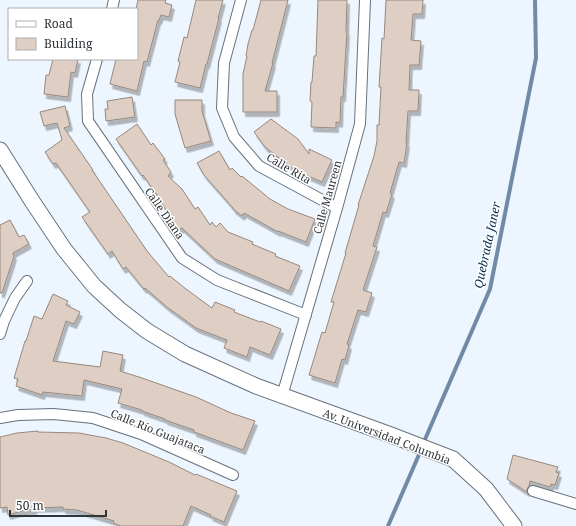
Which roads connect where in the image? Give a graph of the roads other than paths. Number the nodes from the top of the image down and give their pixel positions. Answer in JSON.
{"nodes":[{"id":1,"x":241,"y":0,"type":"edge"},
{"id":2,"x":365,"y":0,"type":"edge"},
{"id":3,"x":97,"y":60,"type":"edge"},
{"id":4,"x":0,"y":150,"type":"edge"},
{"id":5,"x":337,"y":208,"type":"junction"},
{"id":6,"x":27,"y":281,"type":"dead end"},
{"id":7,"x":306,"y":315,"type":"junction"},
{"id":8,"x":0,"y":334,"type":"edge"},
{"id":9,"x":282,"y":396,"type":"junction"},
{"id":10,"x":0,"y":418,"type":"edge"},
{"id":11,"x":233,"y":475,"type":"dead end"},
{"id":12,"x":533,"y":491,"type":"dead end"},
{"id":13,"x":576,"y":504,"type":"edge"},
{"id":14,"x":514,"y":526,"type":"edge"}],
"edges":[{"from":1,"to":5,"type":"street","name":"Calle Rita"},
{"from":2,"to":5,"type":"street","name":"Calle Maureen"},
{"from":3,"to":7,"type":"street","name":"Calle Diana"},
{"from":4,"to":9,"type":"main road","name":"Av. Universidad Columbia"},
{"from":5,"to":7,"type":"street","name":"Calle Maureen"},
{"from":6,"to":8,"type":"street"},
{"from":7,"to":9,"type":"street","name":"Calle Maureen"},
{"from":9,"to":14,"type":"main road","name":"Av. Universidad Columbia"},
{"from":10,"to":11,"type":"street","name":"Calle Río Guajataca"},
{"from":12,"to":13,"type":"street"}]}
